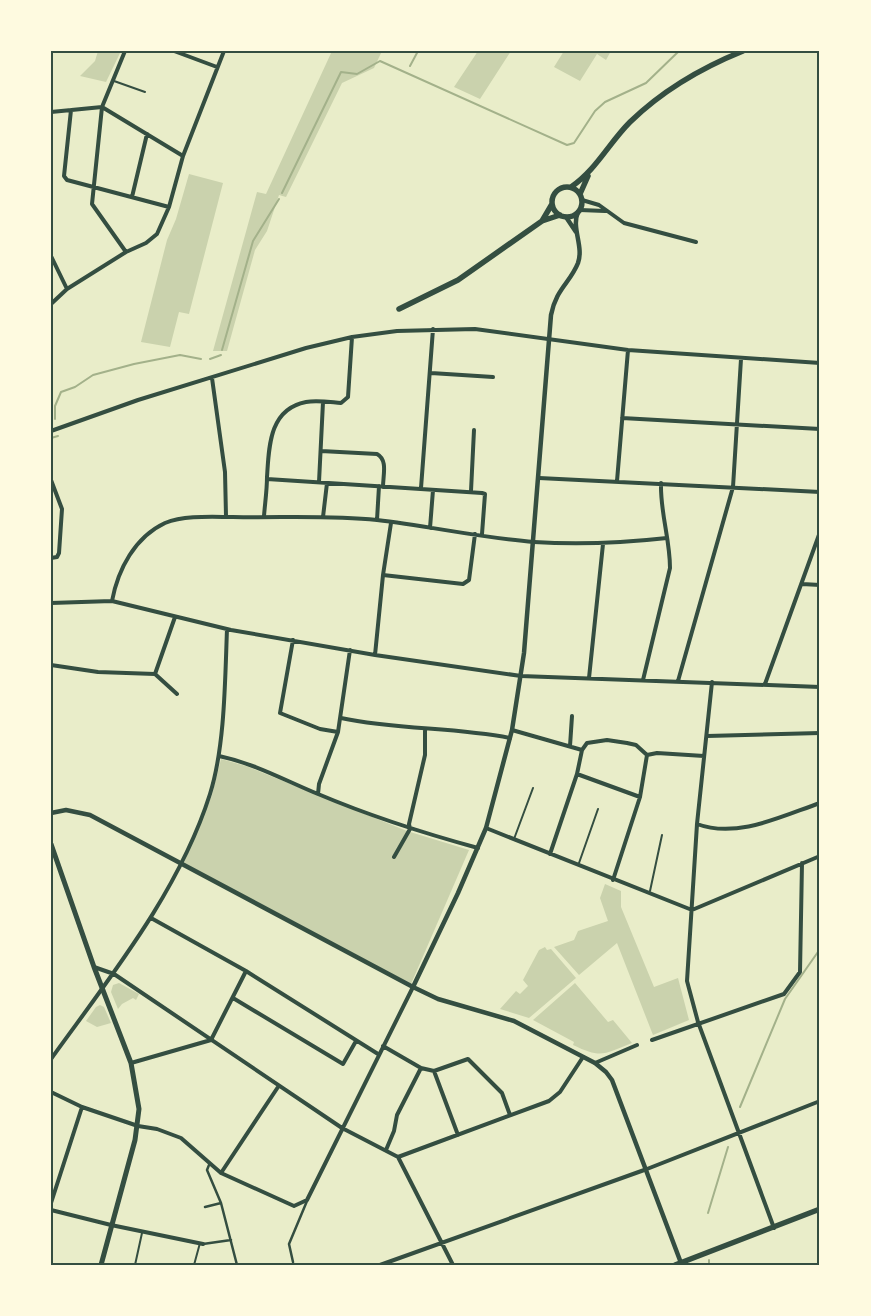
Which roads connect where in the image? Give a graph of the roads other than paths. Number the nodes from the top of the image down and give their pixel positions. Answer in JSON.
{"nodes":[{"id":1,"x":125,"y":51,"type":"edge"},
{"id":2,"x":174,"y":51,"type":"edge"},
{"id":3,"x":224,"y":51,"type":"edge"},
{"id":4,"x":743,"y":51,"type":"edge"},
{"id":5,"x":217,"y":67,"type":"junction"},
{"id":6,"x":113,"y":81,"type":"junction"},
{"id":7,"x":145,"y":92,"type":"dead end"},
{"id":8,"x":102,"y":106,"type":"junction"},
{"id":9,"x":70,"y":110,"type":"junction"},
{"id":10,"x":51,"y":112,"type":"edge"},
{"id":11,"x":147,"y":134,"type":"junction"},
{"id":12,"x":183,"y":156,"type":"junction"},
{"id":13,"x":589,"y":174,"type":"junction"},
{"id":14,"x":571,"y":187,"type":"junction"},
{"id":15,"x":94,"y":188,"type":"junction"},
{"id":16,"x":581,"y":197,"type":"junction"},
{"id":17,"x":132,"y":198,"type":"junction"},
{"id":18,"x":552,"y":203,"type":"junction"},
{"id":19,"x":169,"y":207,"type":"junction"},
{"id":20,"x":579,"y":211,"type":"junction"},
{"id":21,"x":607,"y":211,"type":"junction"},
{"id":22,"x":563,"y":216,"type":"junction"},
{"id":23,"x":542,"y":221,"type":"junction"},
{"id":24,"x":578,"y":236,"type":"junction"},
{"id":25,"x":696,"y":242,"type":"dead end"},
{"id":26,"x":126,"y":252,"type":"junction"},
{"id":27,"x":51,"y":256,"type":"edge"},
{"id":28,"x":67,"y":288,"type":"junction"},
{"id":29,"x":51,"y":304,"type":"edge"},
{"id":30,"x":400,"y":309,"type":"dead end"},
{"id":31,"x":433,"y":329,"type":"junction"},
{"id":32,"x":352,"y":337,"type":"junction"},
{"id":33,"x":549,"y":338,"type":"junction"},
{"id":34,"x":628,"y":350,"type":"junction"},
{"id":35,"x":741,"y":359,"type":"junction"},
{"id":36,"x":820,"y":363,"type":"edge"},
{"id":37,"x":431,"y":373,"type":"junction"},
{"id":38,"x":493,"y":377,"type":"dead end"},
{"id":39,"x":212,"y":378,"type":"junction"},
{"id":40,"x":323,"y":402,"type":"junction"},
{"id":41,"x":622,"y":418,"type":"junction"},
{"id":42,"x":737,"y":425,"type":"junction"},
{"id":43,"x":820,"y":429,"type":"edge"},
{"id":44,"x":474,"y":430,"type":"dead end"},
{"id":45,"x":51,"y":431,"type":"edge"},
{"id":46,"x":321,"y":451,"type":"junction"},
{"id":47,"x":539,"y":478,"type":"junction"},
{"id":48,"x":267,"y":479,"type":"junction"},
{"id":49,"x":51,"y":480,"type":"edge"},
{"id":50,"x":319,"y":482,"type":"junction"},
{"id":51,"x":617,"y":482,"type":"junction"},
{"id":52,"x":327,"y":483,"type":"junction"},
{"id":53,"x":661,"y":483,"type":"junction"},
{"id":54,"x":381,"y":486,"type":"junction"},
{"id":55,"x":733,"y":487,"type":"junction"},
{"id":56,"x":421,"y":488,"type":"junction"},
{"id":57,"x":433,"y":490,"type":"junction"},
{"id":58,"x":471,"y":491,"type":"junction"},
{"id":59,"x":820,"y":492,"type":"edge"},
{"id":60,"x":226,"y":516,"type":"junction"},
{"id":61,"x":264,"y":516,"type":"junction"},
{"id":62,"x":324,"y":517,"type":"junction"},
{"id":63,"x":377,"y":520,"type":"junction"},
{"id":64,"x":392,"y":522,"type":"junction"},
{"id":65,"x":430,"y":528,"type":"junction"},
{"id":66,"x":820,"y":532,"type":"edge"},
{"id":67,"x":475,"y":534,"type":"junction"},
{"id":68,"x":482,"y":534,"type":"junction"},
{"id":69,"x":667,"y":538,"type":"junction"},
{"id":70,"x":533,"y":542,"type":"junction"},
{"id":71,"x":603,"y":544,"type":"junction"},
{"id":72,"x":817,"y":546,"type":"edge"},
{"id":73,"x":51,"y":558,"type":"edge"},
{"id":74,"x":383,"y":575,"type":"junction"},
{"id":75,"x":802,"y":584,"type":"junction"},
{"id":76,"x":820,"y":585,"type":"edge"},
{"id":77,"x":112,"y":601,"type":"junction"},
{"id":78,"x":51,"y":603,"type":"edge"},
{"id":79,"x":175,"y":617,"type":"junction"},
{"id":80,"x":227,"y":629,"type":"junction"},
{"id":81,"x":293,"y":640,"type":"junction"},
{"id":82,"x":350,"y":650,"type":"junction"},
{"id":83,"x":375,"y":655,"type":"junction"},
{"id":84,"x":51,"y":665,"type":"edge"},
{"id":85,"x":155,"y":674,"type":"junction"},
{"id":86,"x":521,"y":676,"type":"junction"},
{"id":87,"x":589,"y":678,"type":"junction"},
{"id":88,"x":644,"y":680,"type":"junction"},
{"id":89,"x":678,"y":681,"type":"junction"},
{"id":90,"x":712,"y":682,"type":"junction"},
{"id":91,"x":765,"y":684,"type":"junction"},
{"id":92,"x":820,"y":687,"type":"edge"},
{"id":93,"x":177,"y":694,"type":"dead end"},
{"id":94,"x":572,"y":716,"type":"dead end"},
{"id":95,"x":341,"y":718,"type":"junction"},
{"id":96,"x":425,"y":730,"type":"junction"},
{"id":97,"x":512,"y":730,"type":"junction"},
{"id":98,"x":338,"y":732,"type":"junction"},
{"id":99,"x":820,"y":734,"type":"edge"},
{"id":100,"x":707,"y":736,"type":"junction"},
{"id":101,"x":510,"y":738,"type":"junction"},
{"id":102,"x":570,"y":746,"type":"junction"},
{"id":103,"x":582,"y":750,"type":"junction"},
{"id":104,"x":647,"y":755,"type":"junction"},
{"id":105,"x":219,"y":756,"type":"junction"},
{"id":106,"x":704,"y":756,"type":"junction"},
{"id":107,"x":577,"y":774,"type":"junction"},
{"id":108,"x":533,"y":788,"type":"dead end"},
{"id":109,"x":318,"y":794,"type":"junction"},
{"id":110,"x":640,"y":798,"type":"junction"},
{"id":111,"x":820,"y":803,"type":"edge"},
{"id":112,"x":598,"y":809,"type":"dead end"},
{"id":113,"x":51,"y":813,"type":"edge"},
{"id":114,"x":697,"y":824,"type":"junction"},
{"id":115,"x":486,"y":828,"type":"junction"},
{"id":116,"x":410,"y":829,"type":"junction"},
{"id":117,"x":662,"y":835,"type":"dead end"},
{"id":118,"x":514,"y":840,"type":"junction"},
{"id":119,"x":51,"y":844,"type":"edge"},
{"id":120,"x":478,"y":848,"type":"junction"},
{"id":121,"x":550,"y":854,"type":"junction"},
{"id":122,"x":820,"y":856,"type":"edge"},
{"id":123,"x":394,"y":857,"type":"dead end"},
{"id":124,"x":802,"y":863,"type":"junction"},
{"id":125,"x":180,"y":864,"type":"junction"},
{"id":126,"x":578,"y":866,"type":"junction"},
{"id":127,"x":613,"y":880,"type":"junction"},
{"id":128,"x":649,"y":895,"type":"junction"},
{"id":129,"x":692,"y":910,"type":"junction"},
{"id":130,"x":151,"y":918,"type":"junction"},
{"id":131,"x":94,"y":967,"type":"junction"},
{"id":132,"x":246,"y":971,"type":"junction"},
{"id":133,"x":114,"y":974,"type":"junction"},
{"id":134,"x":413,"y":987,"type":"junction"},
{"id":135,"x":102,"y":988,"type":"junction"},
{"id":136,"x":233,"y":998,"type":"junction"},
{"id":137,"x":698,"y":1022,"type":"junction"},
{"id":138,"x":210,"y":1040,"type":"junction"},
{"id":139,"x":652,"y":1040,"type":"dead end"},
{"id":140,"x":356,"y":1041,"type":"junction"},
{"id":141,"x":383,"y":1046,"type":"junction"},
{"id":142,"x":636,"y":1046,"type":"dead end"},
{"id":143,"x":378,"y":1054,"type":"junction"},
{"id":144,"x":583,"y":1057,"type":"junction"},
{"id":145,"x":51,"y":1060,"type":"edge"},
{"id":146,"x":131,"y":1063,"type":"junction"},
{"id":147,"x":595,"y":1063,"type":"junction"},
{"id":148,"x":421,"y":1068,"type":"junction"},
{"id":149,"x":434,"y":1071,"type":"junction"},
{"id":150,"x":278,"y":1086,"type":"junction"},
{"id":151,"x":51,"y":1092,"type":"edge"},
{"id":152,"x":820,"y":1101,"type":"edge"},
{"id":153,"x":82,"y":1107,"type":"junction"},
{"id":154,"x":510,"y":1115,"type":"junction"},
{"id":155,"x":138,"y":1126,"type":"junction"},
{"id":156,"x":342,"y":1128,"type":"junction"},
{"id":157,"x":739,"y":1131,"type":"junction"},
{"id":158,"x":458,"y":1134,"type":"junction"},
{"id":159,"x":386,"y":1150,"type":"junction"},
{"id":160,"x":398,"y":1157,"type":"junction"},
{"id":161,"x":209,"y":1165,"type":"junction"},
{"id":162,"x":647,"y":1169,"type":"junction"},
{"id":163,"x":221,"y":1173,"type":"junction"},
{"id":164,"x":307,"y":1200,"type":"junction"},
{"id":165,"x":51,"y":1203,"type":"edge"},
{"id":166,"x":221,"y":1203,"type":"junction"},
{"id":167,"x":204,"y":1207,"type":"dead end"},
{"id":168,"x":820,"y":1209,"type":"edge"},
{"id":169,"x":51,"y":1210,"type":"edge"},
{"id":170,"x":111,"y":1225,"type":"junction"},
{"id":171,"x":774,"y":1228,"type":"junction"},
{"id":172,"x":142,"y":1232,"type":"junction"},
{"id":173,"x":231,"y":1240,"type":"junction"},
{"id":174,"x":440,"y":1243,"type":"junction"},
{"id":175,"x":201,"y":1244,"type":"junction"},
{"id":176,"x":293,"y":1262,"type":"dead end"},
{"id":177,"x":679,"y":1264,"type":"edge"},
{"id":178,"x":101,"y":1265,"type":"edge"},
{"id":179,"x":135,"y":1265,"type":"edge"},
{"id":180,"x":194,"y":1265,"type":"edge"},
{"id":181,"x":237,"y":1265,"type":"edge"},
{"id":182,"x":380,"y":1265,"type":"edge"},
{"id":183,"x":453,"y":1265,"type":"edge"}],
"edges":[{"from":1,"to":6,"type":"street"},
{"from":2,"to":5,"type":"street"},
{"from":3,"to":5,"type":"street"},
{"from":4,"to":13,"type":"main road"},
{"from":5,"to":12,"type":"street"},
{"from":6,"to":7,"type":"lane"},
{"from":6,"to":8,"type":"street"},
{"from":8,"to":9,"type":"street"},
{"from":8,"to":11,"type":"street"},
{"from":8,"to":15,"type":"street"},
{"from":9,"to":10,"type":"street"},
{"from":9,"to":15,"type":"street"},
{"from":11,"to":12,"type":"street"},
{"from":11,"to":17,"type":"street"},
{"from":12,"to":19,"type":"street"},
{"from":13,"to":14,"type":"main road"},
{"from":13,"to":16,"type":"main road"},
{"from":14,"to":16,"type":"main road"},
{"from":14,"to":18,"type":"main road"},
{"from":15,"to":17,"type":"street"},
{"from":15,"to":26,"type":"street"},
{"from":16,"to":20,"type":"main road"},
{"from":16,"to":21,"type":"street"},
{"from":17,"to":19,"type":"street"},
{"from":18,"to":22,"type":"main road"},
{"from":18,"to":23,"type":"main road"},
{"from":19,"to":26,"type":"street"},
{"from":20,"to":21,"type":"street"},
{"from":20,"to":22,"type":"main road"},
{"from":20,"to":24,"type":"street"},
{"from":21,"to":25,"type":"street"},
{"from":22,"to":23,"type":"main road"},
{"from":22,"to":24,"type":"street"},
{"from":23,"to":30,"type":"main road"},
{"from":24,"to":33,"type":"street"},
{"from":26,"to":28,"type":"street"},
{"from":27,"to":28,"type":"street"},
{"from":28,"to":29,"type":"street"},
{"from":31,"to":32,"type":"street"},
{"from":31,"to":33,"type":"street"},
{"from":31,"to":37,"type":"street"},
{"from":32,"to":39,"type":"street"},
{"from":32,"to":40,"type":"street"},
{"from":33,"to":34,"type":"street"},
{"from":33,"to":47,"type":"street"},
{"from":34,"to":35,"type":"street"},
{"from":34,"to":41,"type":"street"},
{"from":35,"to":36,"type":"street"},
{"from":35,"to":42,"type":"street"},
{"from":37,"to":38,"type":"street"},
{"from":37,"to":56,"type":"street"},
{"from":39,"to":45,"type":"street"},
{"from":39,"to":60,"type":"street"},
{"from":40,"to":46,"type":"street"},
{"from":40,"to":48,"type":"street"},
{"from":41,"to":42,"type":"street"},
{"from":41,"to":51,"type":"street"},
{"from":42,"to":43,"type":"street"},
{"from":42,"to":55,"type":"street"},
{"from":44,"to":58,"type":"street"},
{"from":46,"to":50,"type":"street"},
{"from":46,"to":54,"type":"street"},
{"from":47,"to":51,"type":"street"},
{"from":47,"to":70,"type":"street"},
{"from":48,"to":50,"type":"street"},
{"from":48,"to":61,"type":"street"},
{"from":49,"to":73,"type":"street"},
{"from":50,"to":52,"type":"street"},
{"from":51,"to":53,"type":"street"},
{"from":52,"to":54,"type":"street"},
{"from":52,"to":62,"type":"street"},
{"from":53,"to":55,"type":"street"},
{"from":53,"to":69,"type":"street"},
{"from":54,"to":56,"type":"street"},
{"from":54,"to":63,"type":"street"},
{"from":55,"to":59,"type":"street"},
{"from":55,"to":89,"type":"street"},
{"from":56,"to":57,"type":"street"},
{"from":57,"to":58,"type":"street"},
{"from":57,"to":65,"type":"street"},
{"from":58,"to":68,"type":"street"},
{"from":60,"to":61,"type":"street"},
{"from":60,"to":77,"type":"street"},
{"from":61,"to":62,"type":"street"},
{"from":62,"to":63,"type":"street"},
{"from":63,"to":64,"type":"street"},
{"from":64,"to":65,"type":"street"},
{"from":64,"to":74,"type":"street"},
{"from":65,"to":67,"type":"street"},
{"from":66,"to":72,"type":"street"},
{"from":67,"to":68,"type":"street"},
{"from":67,"to":74,"type":"street"},
{"from":68,"to":70,"type":"street"},
{"from":69,"to":71,"type":"street"},
{"from":69,"to":88,"type":"street"},
{"from":70,"to":71,"type":"street"},
{"from":70,"to":86,"type":"street"},
{"from":71,"to":87,"type":"street"},
{"from":72,"to":75,"type":"street"},
{"from":74,"to":83,"type":"street"},
{"from":75,"to":76,"type":"street"},
{"from":75,"to":91,"type":"street"},
{"from":77,"to":78,"type":"street"},
{"from":77,"to":79,"type":"street"},
{"from":79,"to":80,"type":"street"},
{"from":79,"to":85,"type":"street"},
{"from":80,"to":81,"type":"street"},
{"from":80,"to":105,"type":"street"},
{"from":81,"to":82,"type":"street"},
{"from":81,"to":98,"type":"street"},
{"from":82,"to":83,"type":"street"},
{"from":82,"to":95,"type":"street"},
{"from":83,"to":86,"type":"street"},
{"from":84,"to":85,"type":"street"},
{"from":85,"to":93,"type":"street"},
{"from":86,"to":87,"type":"street"},
{"from":86,"to":97,"type":"street"},
{"from":87,"to":88,"type":"street"},
{"from":88,"to":89,"type":"street"},
{"from":89,"to":90,"type":"street"},
{"from":90,"to":91,"type":"street"},
{"from":90,"to":100,"type":"street"},
{"from":91,"to":92,"type":"street"},
{"from":94,"to":102,"type":"street"},
{"from":95,"to":96,"type":"street"},
{"from":95,"to":98,"type":"street"},
{"from":96,"to":101,"type":"street"},
{"from":96,"to":116,"type":"street"},
{"from":97,"to":101,"type":"street"},
{"from":97,"to":102,"type":"street"},
{"from":98,"to":109,"type":"street"},
{"from":99,"to":100,"type":"street"},
{"from":100,"to":106,"type":"street"},
{"from":101,"to":115,"type":"street"},
{"from":102,"to":103,"type":"street"},
{"from":103,"to":104,"type":"street"},
{"from":103,"to":107,"type":"street"},
{"from":104,"to":106,"type":"street"},
{"from":104,"to":110,"type":"street"},
{"from":105,"to":109,"type":"street"},
{"from":105,"to":125,"type":"street"},
{"from":106,"to":114,"type":"street"},
{"from":107,"to":110,"type":"street"},
{"from":107,"to":121,"type":"street"},
{"from":108,"to":118,"type":"lane"},
{"from":109,"to":116,"type":"street"},
{"from":110,"to":127,"type":"street"},
{"from":111,"to":114,"type":"street"},
{"from":112,"to":126,"type":"lane"},
{"from":113,"to":125,"type":"street"},
{"from":114,"to":129,"type":"street"},
{"from":115,"to":118,"type":"street"},
{"from":115,"to":120,"type":"street"},
{"from":116,"to":120,"type":"street"},
{"from":116,"to":123,"type":"street"},
{"from":117,"to":128,"type":"lane"},
{"from":118,"to":121,"type":"street"},
{"from":119,"to":131,"type":"main road"},
{"from":120,"to":134,"type":"street"},
{"from":121,"to":126,"type":"street"},
{"from":122,"to":124,"type":"street"},
{"from":124,"to":129,"type":"street"},
{"from":124,"to":137,"type":"street"},
{"from":125,"to":130,"type":"street"},
{"from":125,"to":134,"type":"street"},
{"from":126,"to":127,"type":"street"},
{"from":127,"to":128,"type":"street"},
{"from":128,"to":129,"type":"street"},
{"from":129,"to":137,"type":"street"},
{"from":130,"to":132,"type":"street"},
{"from":130,"to":133,"type":"street"},
{"from":131,"to":133,"type":"street"},
{"from":131,"to":135,"type":"main road"},
{"from":132,"to":136,"type":"street"},
{"from":132,"to":140,"type":"street"},
{"from":133,"to":135,"type":"street"},
{"from":133,"to":138,"type":"street"},
{"from":134,"to":141,"type":"street"},
{"from":134,"to":144,"type":"street"},
{"from":135,"to":145,"type":"street"},
{"from":135,"to":146,"type":"main road"},
{"from":136,"to":138,"type":"street"},
{"from":136,"to":140,"type":"street"},
{"from":137,"to":139,"type":"street"},
{"from":137,"to":157,"type":"street"},
{"from":138,"to":146,"type":"street"},
{"from":138,"to":150,"type":"street"},
{"from":140,"to":143,"type":"street"},
{"from":141,"to":143,"type":"street"},
{"from":141,"to":148,"type":"street"},
{"from":142,"to":147,"type":"street"},
{"from":143,"to":156,"type":"street"},
{"from":144,"to":147,"type":"street"},
{"from":144,"to":154,"type":"street"},
{"from":146,"to":155,"type":"main road"},
{"from":147,"to":162,"type":"street"},
{"from":148,"to":149,"type":"street"},
{"from":148,"to":159,"type":"street"},
{"from":149,"to":154,"type":"street"},
{"from":149,"to":158,"type":"street"},
{"from":150,"to":156,"type":"street"},
{"from":150,"to":163,"type":"street"},
{"from":151,"to":153,"type":"street"},
{"from":152,"to":157,"type":"street"},
{"from":153,"to":155,"type":"street"},
{"from":153,"to":165,"type":"street"},
{"from":154,"to":158,"type":"street"},
{"from":155,"to":161,"type":"street"},
{"from":155,"to":170,"type":"main road"},
{"from":156,"to":159,"type":"street"},
{"from":156,"to":164,"type":"street"},
{"from":157,"to":162,"type":"street"},
{"from":157,"to":171,"type":"street"},
{"from":158,"to":160,"type":"street"},
{"from":159,"to":160,"type":"street"},
{"from":160,"to":174,"type":"street"},
{"from":161,"to":163,"type":"street"},
{"from":161,"to":166,"type":"street"},
{"from":162,"to":174,"type":"street"},
{"from":162,"to":177,"type":"street"},
{"from":163,"to":164,"type":"street"},
{"from":164,"to":176,"type":"street"},
{"from":166,"to":167,"type":"street"},
{"from":166,"to":173,"type":"street"},
{"from":168,"to":171,"type":"main road"},
{"from":169,"to":170,"type":"street"},
{"from":170,"to":172,"type":"street"},
{"from":170,"to":178,"type":"main road"},
{"from":171,"to":177,"type":"main road"},
{"from":172,"to":175,"type":"street"},
{"from":172,"to":179,"type":"lane"},
{"from":173,"to":175,"type":"street"},
{"from":173,"to":181,"type":"street"},
{"from":174,"to":182,"type":"street"},
{"from":174,"to":183,"type":"street"},
{"from":175,"to":180,"type":"lane"}]}
